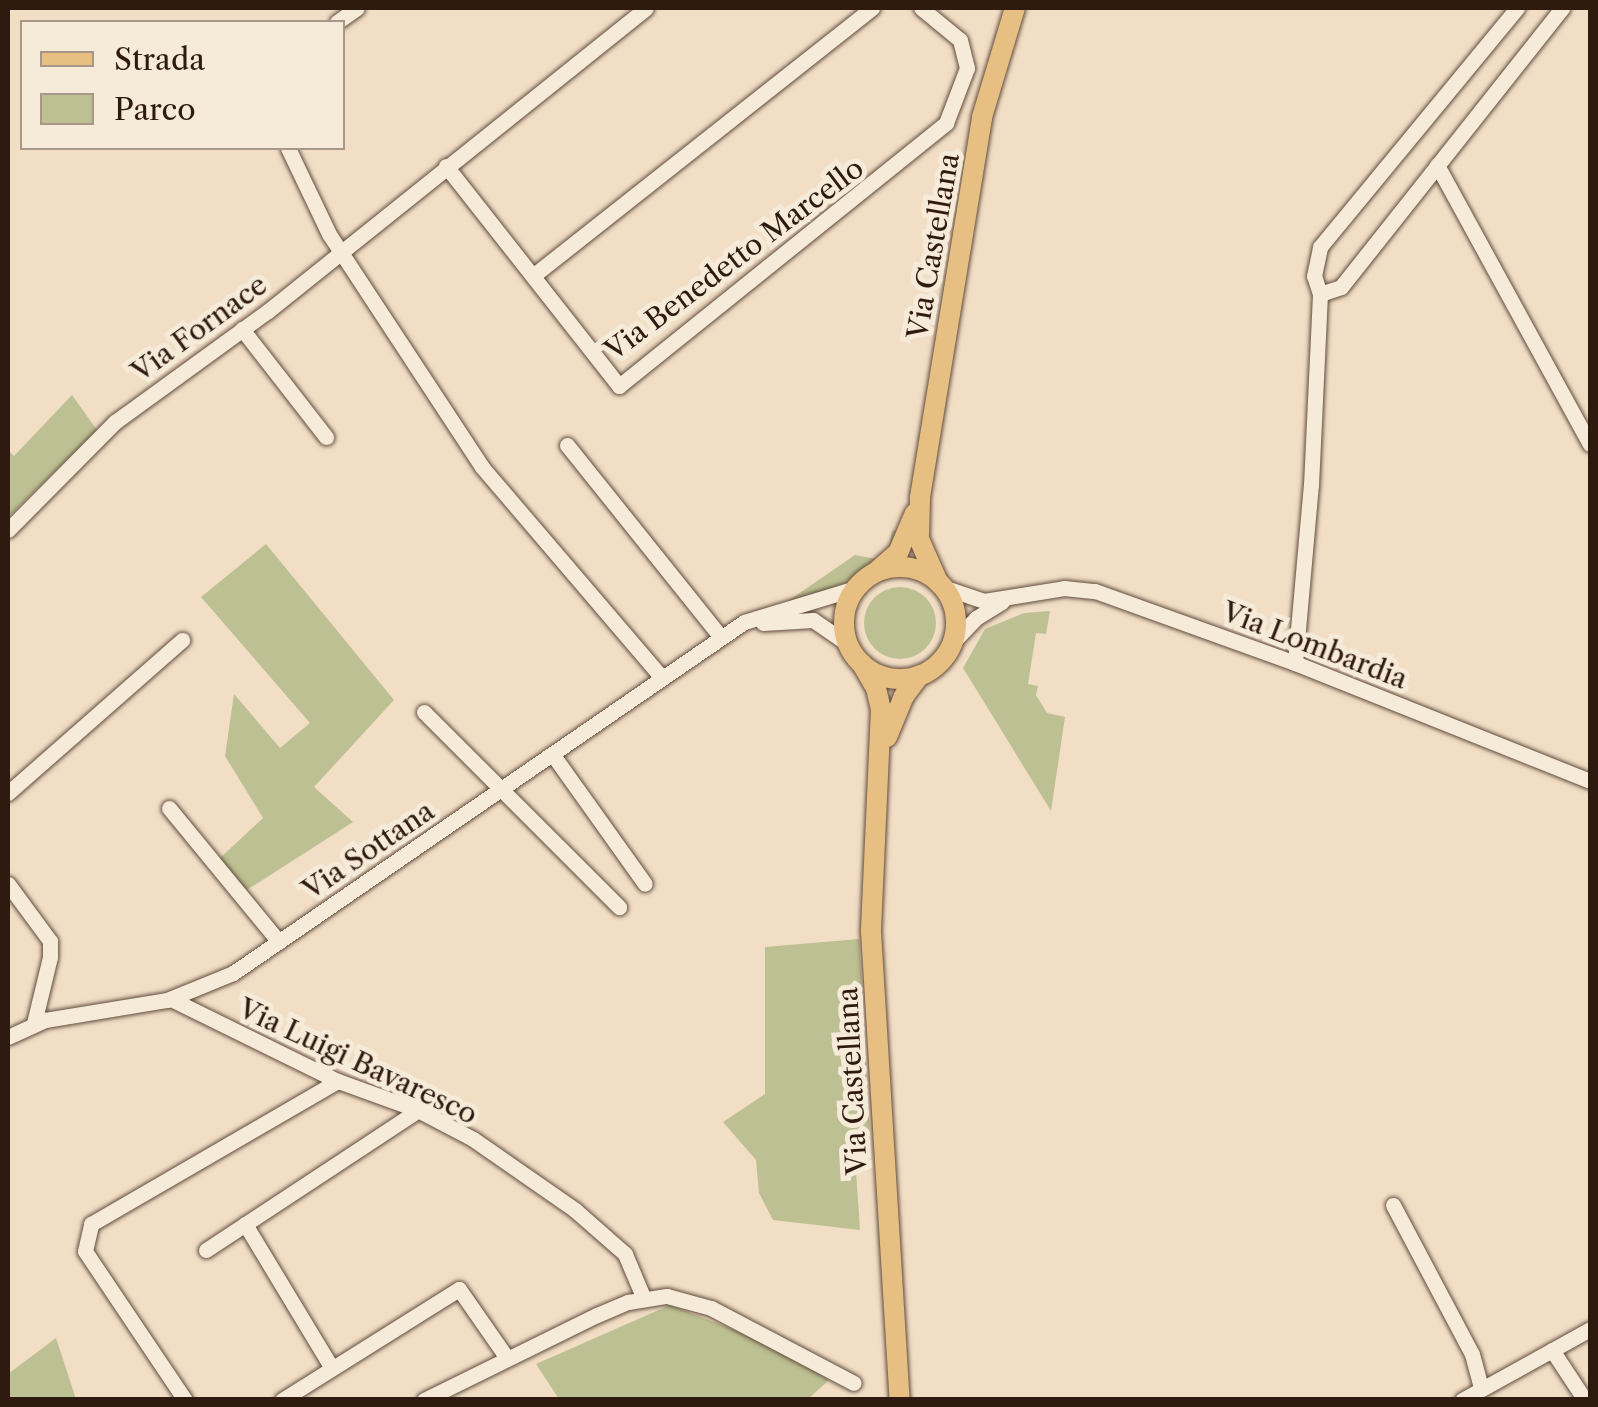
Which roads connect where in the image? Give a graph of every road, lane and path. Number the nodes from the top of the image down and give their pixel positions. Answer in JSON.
{"nodes":[{"id":1,"x":646,"y":8,"type":"edge"},
{"id":2,"x":872,"y":8,"type":"edge"},
{"id":3,"x":921,"y":8,"type":"edge"},
{"id":4,"x":1016,"y":8,"type":"edge"},
{"id":5,"x":1516,"y":8,"type":"edge"},
{"id":6,"x":1562,"y":8,"type":"edge"},
{"id":7,"x":966,"y":63,"type":"junction"},
{"id":8,"x":991,"y":78,"type":"junction"},
{"id":9,"x":965,"y":80,"type":"junction"},
{"id":10,"x":289,"y":150,"type":"edge"},
{"id":11,"x":1438,"y":165,"type":"junction"},
{"id":12,"x":446,"y":166,"type":"junction"},
{"id":13,"x":340,"y":252,"type":"junction"},
{"id":14,"x":534,"y":275,"type":"junction"},
{"id":15,"x":1320,"y":294,"type":"junction"},
{"id":16,"x":242,"y":328,"type":"junction"},
{"id":17,"x":326,"y":437,"type":"dead end"},
{"id":18,"x":1590,"y":444,"type":"edge"},
{"id":19,"x":567,"y":445,"type":"dead end"},
{"id":20,"x":920,"y":497,"type":"junction"},
{"id":21,"x":8,"y":530,"type":"edge"},
{"id":22,"x":874,"y":573,"type":"junction"},
{"id":23,"x":940,"y":584,"type":"junction"},
{"id":24,"x":856,"y":588,"type":"junction"},
{"id":25,"x":1015,"y":597,"type":"junction"},
{"id":26,"x":724,"y":636,"type":"junction"},
{"id":27,"x":182,"y":640,"type":"dead end"},
{"id":28,"x":848,"y":644,"type":"junction"},
{"id":29,"x":952,"y":644,"type":"junction"},
{"id":30,"x":1295,"y":663,"type":"junction"},
{"id":31,"x":862,"y":664,"type":"junction"},
{"id":32,"x":920,"y":675,"type":"junction"},
{"id":33,"x":662,"y":678,"type":"junction"},
{"id":34,"x":424,"y":712,"type":"dead end"},
{"id":35,"x":553,"y":754,"type":"junction"},
{"id":36,"x":881,"y":758,"type":"junction"},
{"id":37,"x":1590,"y":781,"type":"edge"},
{"id":38,"x":500,"y":790,"type":"junction"},
{"id":39,"x":8,"y":793,"type":"edge"},
{"id":40,"x":169,"y":808,"type":"dead end"},
{"id":41,"x":8,"y":884,"type":"edge"},
{"id":42,"x":645,"y":884,"type":"dead end"},
{"id":43,"x":619,"y":906,"type":"dead end"},
{"id":44,"x":279,"y":942,"type":"junction"},
{"id":45,"x":171,"y":998,"type":"junction"},
{"id":46,"x":34,"y":1023,"type":"junction"},
{"id":47,"x":8,"y":1036,"type":"edge"},
{"id":48,"x":338,"y":1081,"type":"junction"},
{"id":49,"x":418,"y":1110,"type":"junction"},
{"id":50,"x":1393,"y":1205,"type":"dead end"},
{"id":51,"x":246,"y":1224,"type":"junction"},
{"id":52,"x":206,"y":1250,"type":"dead end"},
{"id":53,"x":644,"y":1299,"type":"junction"},
{"id":54,"x":1590,"y":1329,"type":"edge"},
{"id":55,"x":1552,"y":1350,"type":"junction"},
{"id":56,"x":507,"y":1358,"type":"junction"},
{"id":57,"x":332,"y":1368,"type":"junction"},
{"id":58,"x":900,"y":1374,"type":"junction"},
{"id":59,"x":854,"y":1383,"type":"dead end"},
{"id":60,"x":1481,"y":1388,"type":"junction"},
{"id":61,"x":186,"y":1400,"type":"edge"},
{"id":62,"x":282,"y":1400,"type":"edge"},
{"id":63,"x":424,"y":1400,"type":"edge"},
{"id":64,"x":900,"y":1400,"type":"edge"},
{"id":65,"x":912,"y":1400,"type":"edge"},
{"id":66,"x":1462,"y":1400,"type":"edge"},
{"id":67,"x":1585,"y":1400,"type":"edge"}],
"edges":[{"from":1,"to":12,"type":"street","name":"Via Fornace"},
{"from":2,"to":14,"type":"street"},
{"from":3,"to":7,"type":"street"},
{"from":4,"to":8,"type":"main road","name":"Via Castellana"},
{"from":5,"to":15,"type":"street"},
{"from":6,"to":11,"type":"street"},
{"from":7,"to":8,"type":"street"},
{"from":7,"to":9,"type":"street"},
{"from":8,"to":9,"type":"street"},
{"from":8,"to":20,"type":"main road","name":"Via Castellana"},
{"from":9,"to":14,"type":"street","name":"Via Benedetto Marcello"},
{"from":10,"to":13,"type":"street"},
{"from":11,"to":15,"type":"street"},
{"from":11,"to":18,"type":"street"},
{"from":12,"to":13,"type":"street","name":"Via Fornace"},
{"from":12,"to":14,"type":"street","name":"Via Benedetto Marcello"},
{"from":13,"to":16,"type":"street","name":"Via Fornace"},
{"from":13,"to":33,"type":"street"},
{"from":15,"to":30,"type":"street"},
{"from":16,"to":17,"type":"street"},
{"from":16,"to":21,"type":"street","name":"Via Fornace"},
{"from":19,"to":26,"type":"street"},
{"from":20,"to":22,"type":"main road","name":"Via Castellana"},
{"from":20,"to":23,"type":"main road","name":"Via Castellana"},
{"from":22,"to":23,"type":"main road"},
{"from":22,"to":24,"type":"main road"},
{"from":23,"to":25,"type":"street","name":"Via Lombardia"},
{"from":23,"to":29,"type":"main road"},
{"from":24,"to":26,"type":"street","name":"Via Sottana"},
{"from":24,"to":28,"type":"main road"},
{"from":25,"to":29,"type":"street","name":"Via Lombardia"},
{"from":25,"to":30,"type":"street","name":"Via Lombardia"},
{"from":26,"to":28,"type":"street","name":"Via Sottana"},
{"from":26,"to":33,"type":"street","name":"Via Sottana"},
{"from":27,"to":39,"type":"street"},
{"from":28,"to":31,"type":"main road"},
{"from":29,"to":32,"type":"main road"},
{"from":30,"to":37,"type":"street","name":"Via Lombardia"},
{"from":31,"to":32,"type":"main road"},
{"from":31,"to":36,"type":"main road","name":"Via Castellana"},
{"from":32,"to":36,"type":"main road","name":"Via Castellana"},
{"from":33,"to":35,"type":"street","name":"Via Sottana"},
{"from":34,"to":38,"type":"street"},
{"from":35,"to":38,"type":"street","name":"Via Sottana"},
{"from":35,"to":42,"type":"street"},
{"from":36,"to":58,"type":"main road","name":"Via Castellana"},
{"from":38,"to":43,"type":"street"},
{"from":38,"to":44,"type":"street","name":"Via Sottana"},
{"from":40,"to":44,"type":"street"},
{"from":41,"to":46,"type":"street"},
{"from":44,"to":45,"type":"street","name":"Via Sottana"},
{"from":45,"to":46,"type":"street","name":"Via Sottana"},
{"from":45,"to":48,"type":"street","name":"Via Luigi Bavaresco"},
{"from":46,"to":47,"type":"street","name":"Via Sottana"},
{"from":48,"to":49,"type":"street","name":"Via Luigi Bavaresco"},
{"from":48,"to":61,"type":"street"},
{"from":49,"to":51,"type":"street"},
{"from":49,"to":53,"type":"street","name":"Via Luigi Bavaresco"},
{"from":50,"to":60,"type":"street"},
{"from":51,"to":52,"type":"street"},
{"from":51,"to":57,"type":"street"},
{"from":53,"to":56,"type":"street"},
{"from":53,"to":59,"type":"street"},
{"from":54,"to":55,"type":"street"},
{"from":55,"to":60,"type":"street"},
{"from":55,"to":67,"type":"street"},
{"from":56,"to":57,"type":"street"},
{"from":56,"to":63,"type":"street"},
{"from":57,"to":62,"type":"street"},
{"from":58,"to":64,"type":"main road","name":"Via Castellana"},
{"from":58,"to":65,"type":"street"},
{"from":60,"to":66,"type":"street"}]}
